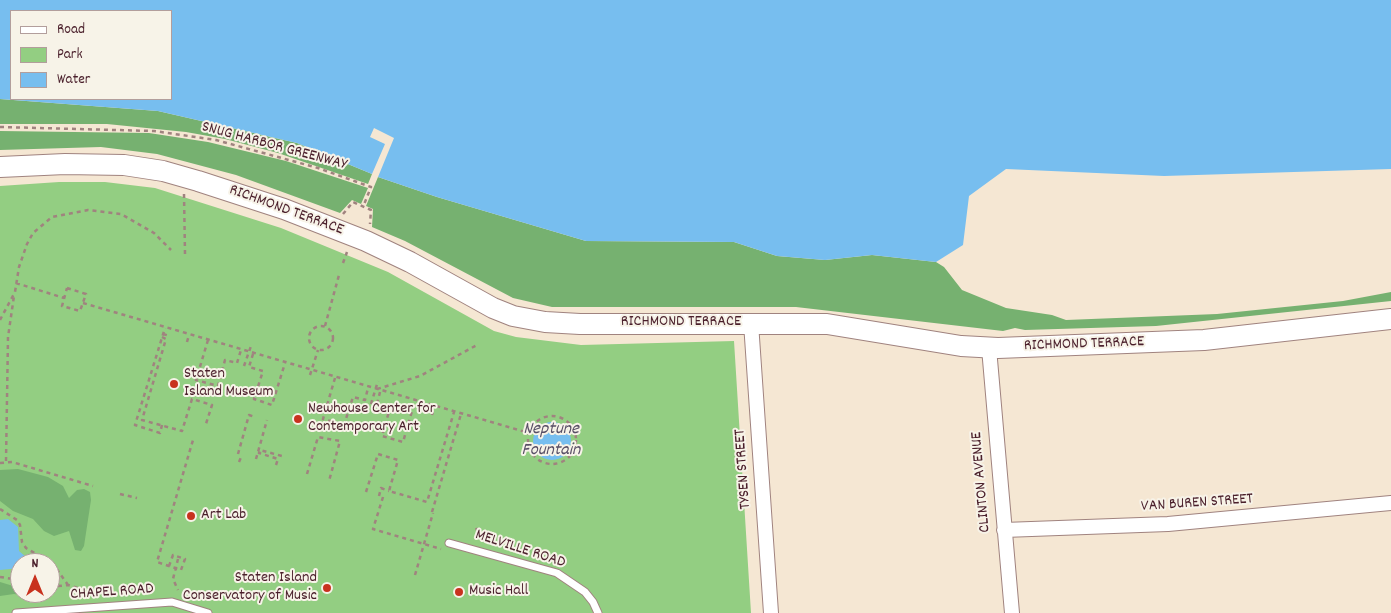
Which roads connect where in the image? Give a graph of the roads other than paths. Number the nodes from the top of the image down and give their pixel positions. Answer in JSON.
{"nodes":[{"id":1,"x":0,"y":167,"type":"edge"},
{"id":2,"x":1391,"y":319,"type":"edge"},
{"id":3,"x":751,"y":323,"type":"junction"},
{"id":4,"x":989,"y":348,"type":"junction"},
{"id":5,"x":1391,"y":503,"type":"edge"},
{"id":6,"x":1004,"y":530,"type":"junction"},
{"id":7,"x":449,"y":543,"type":"dead end"},
{"id":8,"x":83,"y":611,"type":"edge"},
{"id":9,"x":16,"y":613,"type":"edge"},
{"id":10,"x":208,"y":613,"type":"edge"},
{"id":11,"x":598,"y":613,"type":"edge"},
{"id":12,"x":771,"y":613,"type":"edge"},
{"id":13,"x":1012,"y":613,"type":"edge"}],
"edges":[{"from":1,"to":3,"type":"main road","name":"RICHMOND TERRACE"},
{"from":2,"to":4,"type":"main road","name":"RICHMOND TERRACE"},
{"from":3,"to":4,"type":"main road","name":"RICHMOND TERRACE"},
{"from":3,"to":12,"type":"street","name":"TYSEN STREET"},
{"from":4,"to":6,"type":"street","name":"CLINTON AVENUE"},
{"from":5,"to":6,"type":"street","name":"VAN BUREN STREET"},
{"from":6,"to":13,"type":"street","name":"CLINTON AVENUE"},
{"from":7,"to":11,"type":"lane","name":"MELVILLE ROAD"},
{"from":8,"to":9,"type":"lane","name":"CHAPEL ROAD"},
{"from":8,"to":10,"type":"lane","name":"CHAPEL ROAD"}]}
